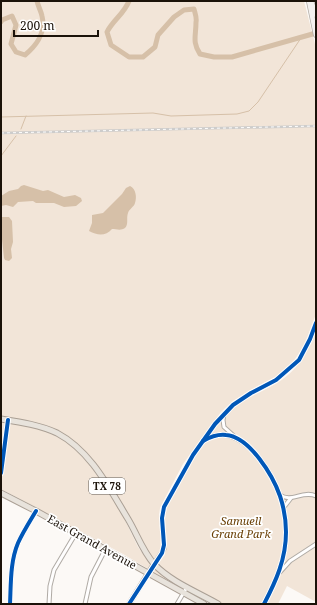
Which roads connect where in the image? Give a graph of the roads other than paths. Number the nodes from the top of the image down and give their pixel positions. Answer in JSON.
{"nodes":[{"id":1,"x":310,"y":1,"type":"edge"},
{"id":2,"x":314,"y":16,"type":"edge"},
{"id":3,"x":316,"y":35,"type":"edge"},
{"id":4,"x":316,"y":323,"type":"edge"},
{"id":5,"x":225,"y":412,"type":"junction"},
{"id":6,"x":1,"y":419,"type":"edge"},
{"id":7,"x":8,"y":420,"type":"junction"},
{"id":8,"x":238,"y":439,"type":"junction"},
{"id":9,"x":202,"y":441,"type":"junction"},
{"id":10,"x":1,"y":473,"type":"edge"},
{"id":11,"x":1,"y":493,"type":"edge"},
{"id":12,"x":280,"y":495,"type":"junction"},
{"id":13,"x":316,"y":496,"type":"edge"},
{"id":14,"x":291,"y":498,"type":"junction"},
{"id":15,"x":283,"y":508,"type":"junction"},
{"id":16,"x":36,"y":511,"type":"junction"},
{"id":17,"x":76,"y":533,"type":"junction"},
{"id":18,"x":316,"y":544,"type":"edge"},
{"id":19,"x":105,"y":550,"type":"junction"},
{"id":20,"x":283,"y":557,"type":"junction"},
{"id":21,"x":290,"y":561,"type":"junction"},
{"id":22,"x":154,"y":564,"type":"junction"},
{"id":23,"x":279,"y":573,"type":"junction"},
{"id":24,"x":148,"y":574,"type":"junction"},
{"id":25,"x":187,"y":587,"type":"junction"},
{"id":26,"x":184,"y":593,"type":"junction"},
{"id":27,"x":10,"y":604,"type":"edge"},
{"id":28,"x":49,"y":604,"type":"edge"},
{"id":29,"x":85,"y":604,"type":"edge"},
{"id":30,"x":129,"y":604,"type":"edge"},
{"id":31,"x":177,"y":604,"type":"edge"},
{"id":32,"x":204,"y":604,"type":"edge"},
{"id":33,"x":218,"y":604,"type":"edge"},
{"id":34,"x":264,"y":604,"type":"edge"}],
"edges":[{"from":1,"to":2,"type":"main road"},
{"from":2,"to":3,"type":"main road"},
{"from":4,"to":5,"type":"street"},
{"from":5,"to":8,"type":"street"},
{"from":5,"to":9,"type":"street"},
{"from":6,"to":7,"type":"main road","name":"East Grand Avenue","number":"TX 78"},
{"from":7,"to":10,"type":"street"},
{"from":7,"to":22,"type":"main road","name":"East Grand Avenue","number":"TX 78"},
{"from":8,"to":9,"type":"street"},
{"from":8,"to":12,"type":"street"},
{"from":9,"to":22,"type":"street"},
{"from":11,"to":16,"type":"main road","name":"East Grand Avenue"},
{"from":12,"to":14,"type":"street"},
{"from":12,"to":15,"type":"street"},
{"from":13,"to":14,"type":"street"},
{"from":14,"to":15,"type":"street"},
{"from":15,"to":20,"type":"street"},
{"from":16,"to":17,"type":"main road","name":"East Grand Avenue"},
{"from":16,"to":27,"type":"street"},
{"from":17,"to":19,"type":"main road","name":"East Grand Avenue"},
{"from":17,"to":28,"type":"street"},
{"from":18,"to":21,"type":"street"},
{"from":19,"to":24,"type":"main road","name":"East Grand Avenue"},
{"from":19,"to":29,"type":"street"},
{"from":20,"to":21,"type":"street"},
{"from":20,"to":23,"type":"street"},
{"from":21,"to":23,"type":"street"},
{"from":22,"to":24,"type":"street"},
{"from":22,"to":25,"type":"main road","name":"East Grand Avenue","number":"TX 78"},
{"from":23,"to":34,"type":"street"},
{"from":24,"to":26,"type":"main road","name":"East Grand Avenue"},
{"from":24,"to":30,"type":"street"},
{"from":25,"to":26,"type":"street"},
{"from":25,"to":33,"type":"main road","name":"East Grand Avenue","number":"TX 78"},
{"from":26,"to":31,"type":"street"},
{"from":26,"to":32,"type":"main road","name":"East Grand Avenue"}]}
